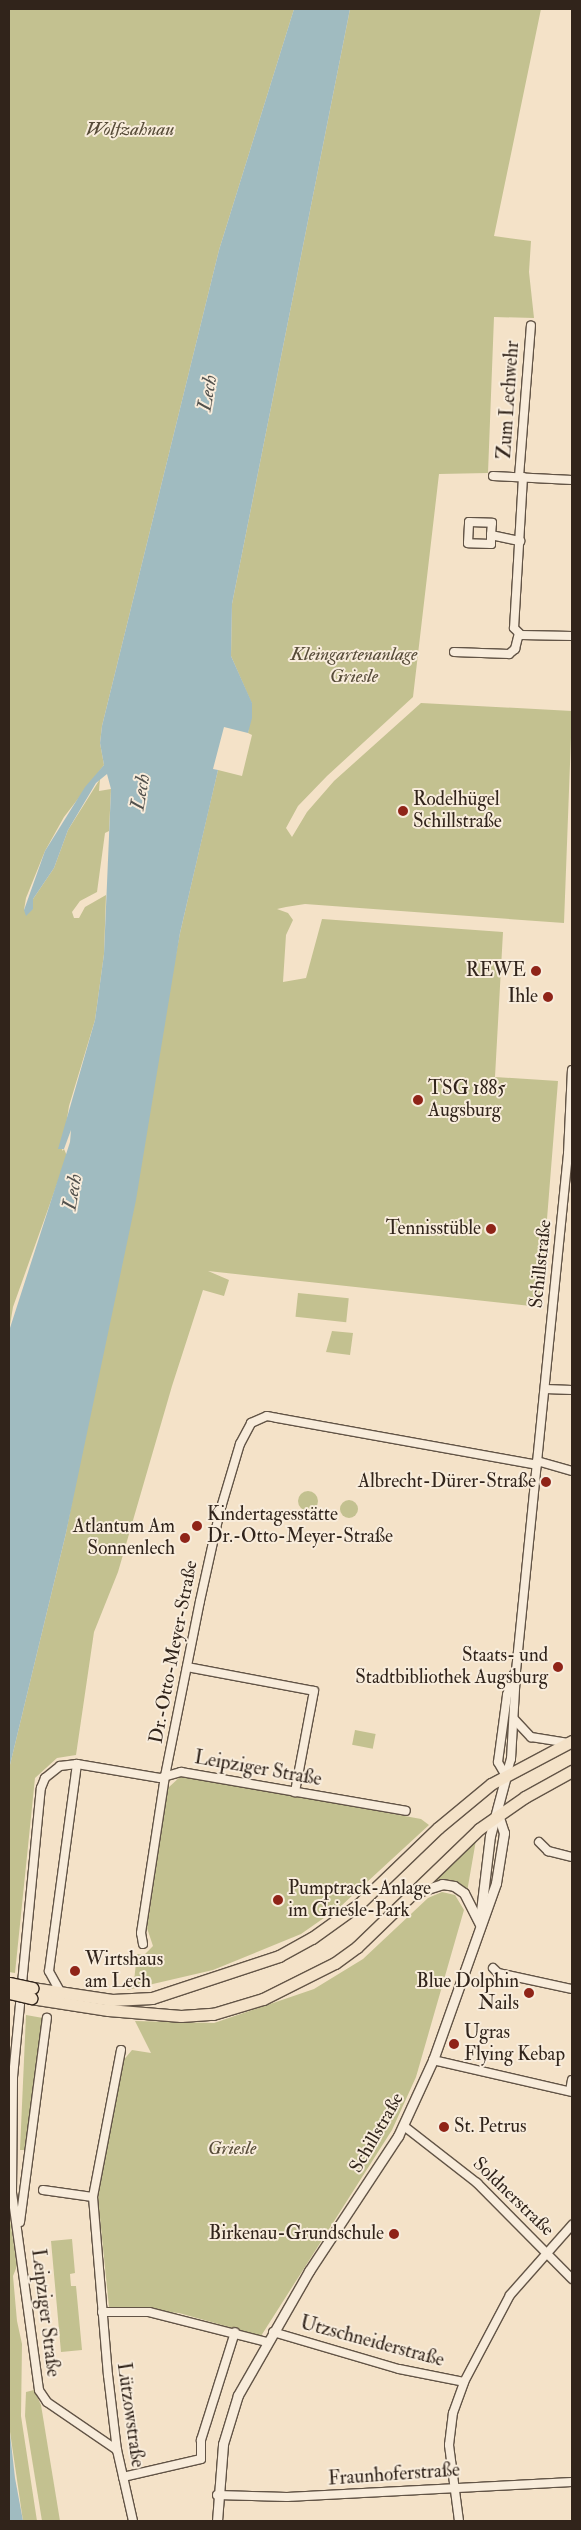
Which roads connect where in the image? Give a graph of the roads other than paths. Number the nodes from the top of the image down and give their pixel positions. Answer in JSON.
{"nodes":[{"id":1,"x":531,"y":325,"type":"dead end"},
{"id":2,"x":493,"y":476,"type":"dead end"},
{"id":3,"x":521,"y":477,"type":"junction"},
{"id":4,"x":572,"y":480,"type":"edge"},
{"id":5,"x":493,"y":535,"type":"dead end"},
{"id":6,"x":520,"y":541,"type":"junction"},
{"id":7,"x":519,"y":633,"type":"junction"},
{"id":8,"x":572,"y":636,"type":"edge"},
{"id":9,"x":454,"y":652,"type":"dead end"},
{"id":10,"x":572,"y":1070,"type":"edge"},
{"id":11,"x":570,"y":1154,"type":"edge"},
{"id":12,"x":545,"y":1389,"type":"junction"},
{"id":13,"x":572,"y":1390,"type":"edge"},
{"id":14,"x":537,"y":1463,"type":"junction"},
{"id":15,"x":572,"y":1471,"type":"edge"},
{"id":16,"x":187,"y":1667,"type":"junction"},
{"id":17,"x":516,"y":1671,"type":"junction"},
{"id":18,"x":514,"y":1719,"type":"junction"},
{"id":19,"x":570,"y":1742,"type":"edge"},
{"id":20,"x":76,"y":1764,"type":"junction"},
{"id":21,"x":572,"y":1771,"type":"edge"},
{"id":22,"x":165,"y":1776,"type":"junction"},
{"id":23,"x":506,"y":1776,"type":"junction"},
{"id":24,"x":295,"y":1792,"type":"junction"},
{"id":25,"x":406,"y":1811,"type":"dead end"},
{"id":26,"x":498,"y":1814,"type":"junction"},
{"id":27,"x":539,"y":1842,"type":"dead end"},
{"id":28,"x":572,"y":1857,"type":"edge"},
{"id":29,"x":412,"y":1894,"type":"junction"},
{"id":30,"x":480,"y":1924,"type":"junction"},
{"id":31,"x":143,"y":1944,"type":"dead end"},
{"id":32,"x":494,"y":1968,"type":"dead end"},
{"id":33,"x":9,"y":1983,"type":"edge"},
{"id":34,"x":572,"y":1989,"type":"edge"},
{"id":35,"x":9,"y":1993,"type":"edge"},
{"id":36,"x":32,"y":1993,"type":"junction"},
{"id":37,"x":60,"y":1998,"type":"junction"},
{"id":38,"x":47,"y":2018,"type":"dead end"},
{"id":39,"x":121,"y":2050,"type":"dead end"},
{"id":40,"x":433,"y":2060,"type":"junction"},
{"id":41,"x":572,"y":2080,"type":"edge"},
{"id":42,"x":571,"y":2091,"type":"edge"},
{"id":43,"x":404,"y":2126,"type":"junction"},
{"id":44,"x":10,"y":2180,"type":"junction"},
{"id":45,"x":27,"y":2186,"type":"junction"},
{"id":46,"x":43,"y":2190,"type":"dead end"},
{"id":47,"x":93,"y":2197,"type":"junction"},
{"id":48,"x":572,"y":2225,"type":"edge"},
{"id":49,"x":18,"y":2230,"type":"junction"},
{"id":50,"x":546,"y":2252,"type":"junction"},
{"id":51,"x":572,"y":2279,"type":"edge"},
{"id":52,"x":102,"y":2312,"type":"junction"},
{"id":53,"x":235,"y":2332,"type":"junction"},
{"id":54,"x":273,"y":2332,"type":"junction"},
{"id":55,"x":267,"y":2342,"type":"junction"},
{"id":56,"x":464,"y":2382,"type":"junction"},
{"id":57,"x":117,"y":2450,"type":"junction"},
{"id":58,"x":123,"y":2477,"type":"junction"},
{"id":59,"x":572,"y":2482,"type":"edge"},
{"id":60,"x":451,"y":2488,"type":"junction"},
{"id":61,"x":217,"y":2495,"type":"junction"},
{"id":62,"x":133,"y":2521,"type":"edge"},
{"id":63,"x":217,"y":2521,"type":"edge"},
{"id":64,"x":459,"y":2521,"type":"edge"}],
"edges":[{"from":1,"to":3,"type":"street","name":"Zum Lechwehr"},
{"from":2,"to":3,"type":"street","name":"Zum Lechwehr"},
{"from":3,"to":4,"type":"street","name":"Zum Lechwehr"},
{"from":3,"to":6,"type":"street"},
{"from":5,"to":6,"type":"street"},
{"from":6,"to":7,"type":"street"},
{"from":7,"to":8,"type":"street"},
{"from":7,"to":9,"type":"street"},
{"from":10,"to":11,"type":"street","name":"Schillstraße"},
{"from":11,"to":12,"type":"street","name":"Schillstraße"},
{"from":12,"to":13,"type":"street"},
{"from":12,"to":14,"type":"street","name":"Schillstraße"},
{"from":14,"to":15,"type":"street"},
{"from":14,"to":16,"type":"street","name":"Dr.-Otto-Meyer-Straße"},
{"from":14,"to":17,"type":"street","name":"Schillstraße"},
{"from":16,"to":22,"type":"street","name":"Dr.-Otto-Meyer-Straße"},
{"from":16,"to":24,"type":"street"},
{"from":17,"to":18,"type":"street","name":"Schillstraße"},
{"from":17,"to":23,"type":"street","name":"Schillstraße"},
{"from":18,"to":19,"type":"street"},
{"from":18,"to":23,"type":"street","name":"Schillstraße"},
{"from":19,"to":23,"type":"main road"},
{"from":20,"to":22,"type":"street","name":"Leipziger Straße"},
{"from":20,"to":37,"type":"street"},
{"from":20,"to":44,"type":"street","name":"Leipziger Straße"},
{"from":21,"to":26,"type":"main road"},
{"from":22,"to":24,"type":"street","name":"Leipziger Straße"},
{"from":22,"to":31,"type":"street","name":"Dr.-Otto-Meyer-Straße"},
{"from":23,"to":26,"type":"street","name":"Schillstraße"},
{"from":23,"to":37,"type":"main road"},
{"from":24,"to":25,"type":"street","name":"Leipziger Straße"},
{"from":26,"to":29,"type":"main road"},
{"from":26,"to":30,"type":"street","name":"Schillstraße"},
{"from":26,"to":30,"type":"street","name":"Schillstraße"},
{"from":27,"to":28,"type":"street"},
{"from":29,"to":30,"type":"street"},
{"from":29,"to":37,"type":"main road"},
{"from":30,"to":40,"type":"street","name":"Schillstraße"},
{"from":32,"to":34,"type":"street"},
{"from":33,"to":36,"type":"main road","bridge":true},
{"from":35,"to":36,"type":"main road","bridge":true},
{"from":36,"to":37,"type":"main road"},
{"from":38,"to":45,"type":"street","name":"Leipziger Straße"},
{"from":39,"to":47,"type":"street","name":"Lützowstraße"},
{"from":40,"to":42,"type":"street"},
{"from":40,"to":43,"type":"street","name":"Schillstraße"},
{"from":41,"to":42,"type":"street"},
{"from":43,"to":50,"type":"street","name":"Soldnerstraße"},
{"from":43,"to":54,"type":"street","name":"Schillstraße"},
{"from":44,"to":45,"type":"street"},
{"from":44,"to":49,"type":"street","name":"Leipziger Straße"},
{"from":45,"to":49,"type":"street","name":"Leipziger Straße"},
{"from":46,"to":47,"type":"street"},
{"from":47,"to":52,"type":"street","name":"Lützowstraße"},
{"from":48,"to":50,"type":"street"},
{"from":49,"to":57,"type":"street","name":"Leipziger Straße"},
{"from":50,"to":51,"type":"street","name":"Soldnerstraße"},
{"from":50,"to":56,"type":"street"},
{"from":52,"to":53,"type":"street"},
{"from":52,"to":57,"type":"street","name":"Lützowstraße"},
{"from":53,"to":55,"type":"street"},
{"from":53,"to":58,"type":"street"},
{"from":54,"to":55,"type":"street","name":"Schillstraße"},
{"from":54,"to":56,"type":"street","name":"Utzschneiderstraße"},
{"from":55,"to":61,"type":"street","name":"Schillstraße"},
{"from":56,"to":60,"type":"street"},
{"from":57,"to":58,"type":"street","name":"Lützowstraße"},
{"from":58,"to":62,"type":"street","name":"Lützowstraße"},
{"from":59,"to":60,"type":"street","name":"Fraunhoferstraße"},
{"from":60,"to":61,"type":"street","name":"Fraunhoferstraße"},
{"from":60,"to":64,"type":"street"},
{"from":61,"to":63,"type":"street","name":"Schillstraße"}]}
